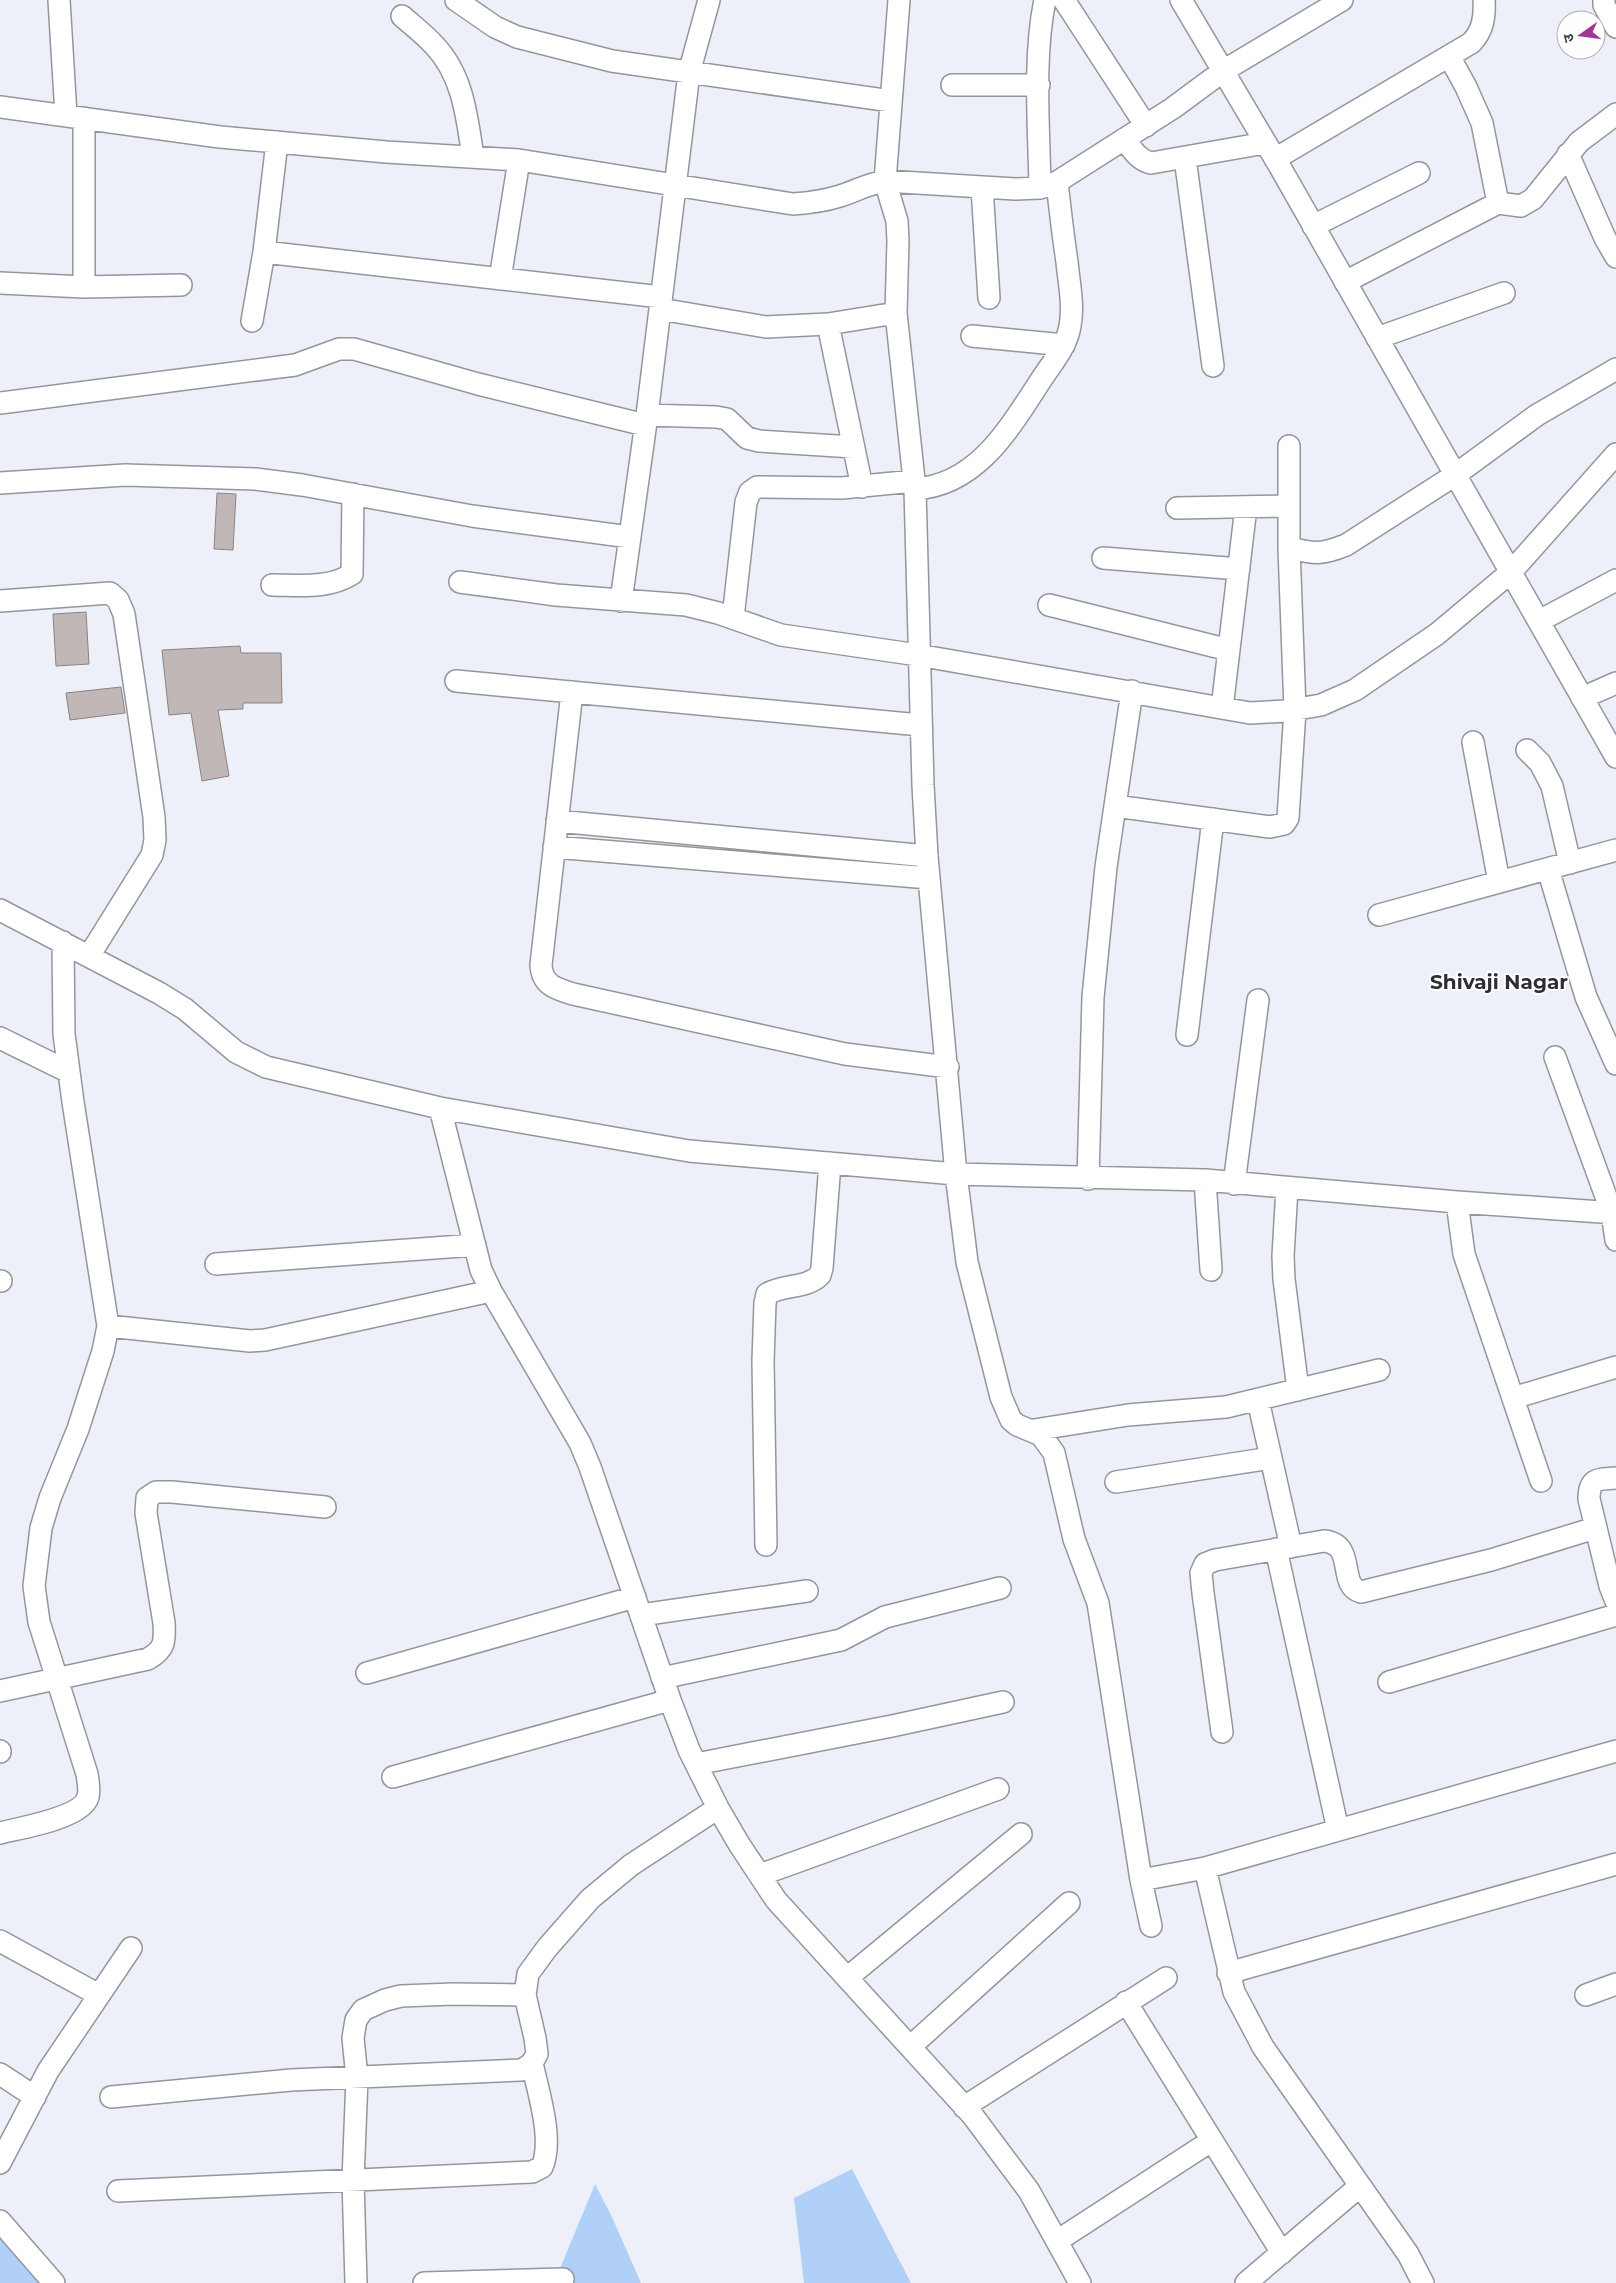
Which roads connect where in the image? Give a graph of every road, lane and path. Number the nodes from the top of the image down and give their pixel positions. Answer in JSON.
{"nodes":[{"id":1,"x":59,"y":0,"type":"edge"},
{"id":2,"x":456,"y":0,"type":"edge"},
{"id":3,"x":709,"y":0,"type":"edge"},
{"id":4,"x":899,"y":0,"type":"edge"},
{"id":5,"x":1045,"y":0,"type":"edge"},
{"id":6,"x":1064,"y":0,"type":"edge"},
{"id":7,"x":1181,"y":0,"type":"edge"},
{"id":8,"x":1342,"y":0,"type":"edge"},
{"id":9,"x":1484,"y":0,"type":"edge"},
{"id":10,"x":1604,"y":0,"type":"edge"},
{"id":11,"x":402,"y":16,"type":"dead end"},
{"id":12,"x":1616,"y":27,"type":"edge"},
{"id":13,"x":1449,"y":56,"type":"junction"},
{"id":14,"x":1223,"y":70,"type":"junction"},
{"id":15,"x":689,"y":73,"type":"junction"},
{"id":16,"x":952,"y":85,"type":"dead end"},
{"id":17,"x":1039,"y":85,"type":"junction"},
{"id":18,"x":891,"y":101,"type":"junction"},
{"id":19,"x":0,"y":107,"type":"edge"},
{"id":20,"x":1616,"y":114,"type":"edge"},
{"id":21,"x":75,"y":117,"type":"junction"},
{"id":22,"x":1146,"y":126,"type":"junction"},
{"id":23,"x":1124,"y":140,"type":"junction"},
{"id":24,"x":277,"y":142,"type":"junction"},
{"id":25,"x":1270,"y":151,"type":"junction"},
{"id":26,"x":1568,"y":154,"type":"junction"},
{"id":27,"x":473,"y":157,"type":"junction"},
{"id":28,"x":1185,"y":158,"type":"junction"},
{"id":29,"x":519,"y":160,"type":"junction"},
{"id":30,"x":1418,"y":173,"type":"dead end"},
{"id":31,"x":884,"y":180,"type":"junction"},
{"id":32,"x":676,"y":183,"type":"junction"},
{"id":33,"x":1048,"y":185,"type":"junction"},
{"id":34,"x":982,"y":187,"type":"junction"},
{"id":35,"x":1498,"y":203,"type":"junction"},
{"id":36,"x":1313,"y":226,"type":"junction"},
{"id":37,"x":264,"y":252,"type":"junction"},
{"id":38,"x":1616,"y":257,"type":"edge"},
{"id":39,"x":500,"y":280,"type":"junction"},
{"id":40,"x":1345,"y":282,"type":"junction"},
{"id":41,"x":0,"y":283,"type":"edge"},
{"id":42,"x":181,"y":285,"type":"dead end"},
{"id":43,"x":84,"y":287,"type":"junction"},
{"id":44,"x":1504,"y":293,"type":"dead end"},
{"id":45,"x":989,"y":298,"type":"dead end"},
{"id":46,"x":661,"y":303,"type":"junction"},
{"id":47,"x":896,"y":313,"type":"junction"},
{"id":48,"x":252,"y":321,"type":"dead end"},
{"id":49,"x":828,"y":324,"type":"junction"},
{"id":50,"x":972,"y":336,"type":"dead end"},
{"id":51,"x":1377,"y":338,"type":"junction"},
{"id":52,"x":1064,"y":345,"type":"junction"},
{"id":53,"x":1213,"y":366,"type":"dead end"},
{"id":54,"x":1616,"y":369,"type":"edge"},
{"id":55,"x":0,"y":403,"type":"edge"},
{"id":56,"x":646,"y":420,"type":"junction"},
{"id":57,"x":1289,"y":446,"type":"dead end"},
{"id":58,"x":853,"y":447,"type":"junction"},
{"id":59,"x":1616,"y":454,"type":"edge"},
{"id":60,"x":1456,"y":476,"type":"junction"},
{"id":61,"x":0,"y":483,"type":"edge"},
{"id":62,"x":914,"y":485,"type":"junction"},
{"id":63,"x":862,"y":487,"type":"junction"},
{"id":64,"x":353,"y":494,"type":"junction"},
{"id":65,"x":1289,"y":506,"type":"junction"},
{"id":66,"x":1246,"y":507,"type":"junction"},
{"id":67,"x":1177,"y":508,"type":"dead end"},
{"id":68,"x":630,"y":537,"type":"junction"},
{"id":69,"x":1289,"y":548,"type":"junction"},
{"id":70,"x":1103,"y":558,"type":"dead end"},
{"id":71,"x":1239,"y":568,"type":"junction"},
{"id":72,"x":1511,"y":572,"type":"junction"},
{"id":73,"x":1616,"y":580,"type":"edge"},
{"id":74,"x":460,"y":582,"type":"dead end"},
{"id":75,"x":272,"y":585,"type":"dead end"},
{"id":76,"x":0,"y":601,"type":"edge"},
{"id":77,"x":621,"y":601,"type":"junction"},
{"id":78,"x":1049,"y":605,"type":"dead end"},
{"id":79,"x":733,"y":618,"type":"junction"},
{"id":80,"x":1539,"y":622,"type":"junction"},
{"id":81,"x":1229,"y":650,"type":"junction"},
{"id":82,"x":918,"y":655,"type":"junction"},
{"id":83,"x":456,"y":681,"type":"dead end"},
{"id":84,"x":1616,"y":683,"type":"edge"},
{"id":85,"x":1132,"y":691,"type":"junction"},
{"id":86,"x":572,"y":692,"type":"junction"},
{"id":87,"x":1582,"y":698,"type":"junction"},
{"id":88,"x":1222,"y":708,"type":"junction"},
{"id":89,"x":1295,"y":710,"type":"junction"},
{"id":90,"x":920,"y":724,"type":"junction"},
{"id":91,"x":1473,"y":742,"type":"dead end"},
{"id":92,"x":1526,"y":750,"type":"dead end"},
{"id":93,"x":1616,"y":757,"type":"edge"},
{"id":94,"x":1115,"y":806,"type":"junction"},
{"id":95,"x":1213,"y":819,"type":"junction"},
{"id":96,"x":557,"y":821,"type":"junction"},
{"id":97,"x":705,"y":835,"type":"junction"},
{"id":98,"x":554,"y":847,"type":"junction"},
{"id":99,"x":1616,"y":850,"type":"edge"},
{"id":100,"x":927,"y":856,"type":"junction"},
{"id":101,"x":704,"y":859,"type":"junction"},
{"id":102,"x":1570,"y":863,"type":"junction"},
{"id":103,"x":1548,"y":869,"type":"junction"},
{"id":104,"x":929,"y":878,"type":"junction"},
{"id":105,"x":1499,"y":882,"type":"junction"},
{"id":106,"x":0,"y":910,"type":"edge"},
{"id":107,"x":1379,"y":915,"type":"dead end"},
{"id":108,"x":63,"y":942,"type":"junction"},
{"id":109,"x":89,"y":956,"type":"junction"},
{"id":110,"x":1258,"y":1000,"type":"dead end"},
{"id":111,"x":1187,"y":1036,"type":"dead end"},
{"id":112,"x":0,"y":1038,"type":"edge"},
{"id":113,"x":1554,"y":1057,"type":"dead end"},
{"id":114,"x":1616,"y":1064,"type":"edge"},
{"id":115,"x":948,"y":1067,"type":"junction"},
{"id":116,"x":69,"y":1072,"type":"junction"},
{"id":117,"x":440,"y":1108,"type":"junction"},
{"id":118,"x":830,"y":1163,"type":"junction"},
{"id":119,"x":956,"y":1174,"type":"junction"},
{"id":120,"x":1088,"y":1179,"type":"junction"},
{"id":121,"x":1204,"y":1180,"type":"junction"},
{"id":122,"x":1234,"y":1184,"type":"junction"},
{"id":123,"x":1287,"y":1188,"type":"junction"},
{"id":124,"x":1457,"y":1202,"type":"junction"},
{"id":125,"x":1614,"y":1213,"type":"edge"},
{"id":126,"x":1616,"y":1240,"type":"edge"},
{"id":127,"x":475,"y":1245,"type":"junction"},
{"id":128,"x":216,"y":1264,"type":"dead end"},
{"id":129,"x":1211,"y":1270,"type":"dead end"},
{"id":130,"x":491,"y":1291,"type":"junction"},
{"id":131,"x":108,"y":1326,"type":"junction"},
{"id":132,"x":1616,"y":1367,"type":"edge"},
{"id":133,"x":1379,"y":1370,"type":"dead end"},
{"id":134,"x":1298,"y":1390,"type":"junction"},
{"id":135,"x":1513,"y":1398,"type":"junction"},
{"id":136,"x":1258,"y":1400,"type":"junction"},
{"id":137,"x":1034,"y":1430,"type":"junction"},
{"id":138,"x":1271,"y":1458,"type":"junction"},
{"id":139,"x":1616,"y":1478,"type":"edge"},
{"id":140,"x":1116,"y":1482,"type":"dead end"},
{"id":141,"x":1541,"y":1482,"type":"dead end"},
{"id":142,"x":325,"y":1507,"type":"dead end"},
{"id":143,"x":1595,"y":1528,"type":"junction"},
{"id":144,"x":766,"y":1545,"type":"dead end"},
{"id":145,"x":1284,"y":1548,"type":"junction"},
{"id":146,"x":1000,"y":1588,"type":"dead end"},
{"id":147,"x":807,"y":1591,"type":"dead end"},
{"id":148,"x":1616,"y":1601,"type":"edge"},
{"id":149,"x":638,"y":1606,"type":"junction"},
{"id":150,"x":1616,"y":1615,"type":"edge"},
{"id":151,"x":367,"y":1673,"type":"dead end"},
{"id":152,"x":57,"y":1678,"type":"junction"},
{"id":153,"x":662,"y":1678,"type":"junction"},
{"id":154,"x":1390,"y":1682,"type":"dead end"},
{"id":155,"x":0,"y":1691,"type":"edge"},
{"id":156,"x":670,"y":1700,"type":"junction"},
{"id":157,"x":1002,"y":1702,"type":"dead end"},
{"id":158,"x":1222,"y":1732,"type":"dead end"},
{"id":159,"x":1616,"y":1751,"type":"edge"},
{"id":160,"x":696,"y":1764,"type":"junction"},
{"id":161,"x":393,"y":1777,"type":"dead end"},
{"id":162,"x":998,"y":1789,"type":"dead end"},
{"id":163,"x":718,"y":1808,"type":"junction"},
{"id":164,"x":1338,"y":1830,"type":"junction"},
{"id":165,"x":0,"y":1833,"type":"edge"},
{"id":166,"x":1021,"y":1834,"type":"dead end"},
{"id":167,"x":1616,"y":1864,"type":"edge"},
{"id":168,"x":1205,"y":1868,"type":"junction"},
{"id":169,"x":760,"y":1875,"type":"junction"},
{"id":170,"x":1141,"y":1880,"type":"junction"},
{"id":171,"x":1069,"y":1903,"type":"dead end"},
{"id":172,"x":1151,"y":1926,"type":"dead end"},
{"id":173,"x":0,"y":1941,"type":"edge"},
{"id":174,"x":130,"y":1948,"type":"dead end"},
{"id":175,"x":1228,"y":1972,"type":"junction"},
{"id":176,"x":847,"y":1978,"type":"junction"},
{"id":177,"x":1166,"y":1978,"type":"dead end"},
{"id":178,"x":1616,"y":1984,"type":"edge"},
{"id":179,"x":99,"y":1995,"type":"junction"},
{"id":180,"x":525,"y":1995,"type":"junction"},
{"id":181,"x":1586,"y":1995,"type":"dead end"},
{"id":182,"x":1126,"y":2002,"type":"junction"},
{"id":183,"x":910,"y":2047,"type":"junction"},
{"id":184,"x":532,"y":2063,"type":"junction"},
{"id":185,"x":0,"y":2074,"type":"edge"},
{"id":186,"x":357,"y":2078,"type":"junction"},
{"id":187,"x":34,"y":2097,"type":"junction"},
{"id":188,"x":111,"y":2097,"type":"dead end"},
{"id":189,"x":964,"y":2107,"type":"junction"},
{"id":190,"x":1211,"y":2141,"type":"junction"},
{"id":191,"x":0,"y":2163,"type":"edge"},
{"id":192,"x":352,"y":2180,"type":"junction"},
{"id":193,"x":1360,"y":2186,"type":"junction"},
{"id":194,"x":118,"y":2191,"type":"dead end"},
{"id":195,"x":0,"y":2221,"type":"edge"},
{"id":196,"x":1057,"y":2241,"type":"junction"},
{"id":197,"x":1282,"y":2252,"type":"junction"},
{"id":198,"x":563,"y":2279,"type":"dead end"},
{"id":199,"x":54,"y":2283,"type":"edge"},
{"id":200,"x":356,"y":2283,"type":"edge"},
{"id":201,"x":424,"y":2283,"type":"edge"},
{"id":202,"x":1080,"y":2283,"type":"edge"},
{"id":203,"x":1246,"y":2283,"type":"edge"},
{"id":204,"x":1423,"y":2283,"type":"edge"}],
"edges":[{"from":1,"to":21,"type":"street"},
{"from":2,"to":15,"type":"street"},
{"from":3,"to":15,"type":"street"},
{"from":4,"to":18,"type":"street"},
{"from":5,"to":17,"type":"street"},
{"from":6,"to":22,"type":"street"},
{"from":7,"to":14,"type":"street"},
{"from":8,"to":14,"type":"street"},
{"from":9,"to":13,"type":"street"},
{"from":10,"to":12,"type":"street"},
{"from":11,"to":27,"type":"street"},
{"from":13,"to":25,"type":"street"},
{"from":13,"to":35,"type":"street"},
{"from":14,"to":22,"type":"street"},
{"from":14,"to":25,"type":"street"},
{"from":15,"to":18,"type":"street"},
{"from":15,"to":32,"type":"street"},
{"from":16,"to":17,"type":"street"},
{"from":17,"to":33,"type":"street"},
{"from":18,"to":31,"type":"street"},
{"from":19,"to":21,"type":"street"},
{"from":20,"to":26,"type":"street"},
{"from":21,"to":24,"type":"street"},
{"from":21,"to":43,"type":"street"},
{"from":22,"to":23,"type":"street"},
{"from":23,"to":28,"type":"street"},
{"from":23,"to":33,"type":"street"},
{"from":24,"to":27,"type":"street"},
{"from":24,"to":37,"type":"street"},
{"from":25,"to":28,"type":"street"},
{"from":25,"to":36,"type":"street"},
{"from":26,"to":35,"type":"street"},
{"from":26,"to":38,"type":"street"},
{"from":27,"to":29,"type":"street"},
{"from":28,"to":53,"type":"street"},
{"from":29,"to":32,"type":"street"},
{"from":29,"to":39,"type":"street"},
{"from":30,"to":36,"type":"street"},
{"from":31,"to":32,"type":"street"},
{"from":31,"to":34,"type":"street"},
{"from":31,"to":47,"type":"street"},
{"from":32,"to":46,"type":"street"},
{"from":33,"to":34,"type":"street"},
{"from":33,"to":52,"type":"street"},
{"from":34,"to":45,"type":"street"},
{"from":35,"to":40,"type":"street"},
{"from":36,"to":40,"type":"street"},
{"from":37,"to":39,"type":"street"},
{"from":37,"to":48,"type":"street"},
{"from":39,"to":46,"type":"street"},
{"from":40,"to":51,"type":"street"},
{"from":41,"to":43,"type":"street"},
{"from":42,"to":43,"type":"street"},
{"from":44,"to":51,"type":"street"},
{"from":46,"to":49,"type":"street"},
{"from":46,"to":56,"type":"street"},
{"from":47,"to":49,"type":"street"},
{"from":47,"to":62,"type":"street"},
{"from":49,"to":58,"type":"street"},
{"from":50,"to":52,"type":"street"},
{"from":51,"to":60,"type":"street"},
{"from":52,"to":62,"type":"street"},
{"from":54,"to":60,"type":"street"},
{"from":55,"to":56,"type":"street"},
{"from":56,"to":58,"type":"street"},
{"from":56,"to":68,"type":"street"},
{"from":57,"to":65,"type":"street"},
{"from":58,"to":63,"type":"street"},
{"from":59,"to":72,"type":"street"},
{"from":60,"to":69,"type":"street"},
{"from":60,"to":72,"type":"street"},
{"from":61,"to":64,"type":"street"},
{"from":62,"to":63,"type":"street"},
{"from":62,"to":82,"type":"street"},
{"from":63,"to":79,"type":"street"},
{"from":64,"to":68,"type":"street"},
{"from":64,"to":75,"type":"street"},
{"from":65,"to":66,"type":"street"},
{"from":65,"to":69,"type":"street"},
{"from":66,"to":67,"type":"street"},
{"from":66,"to":71,"type":"street"},
{"from":68,"to":77,"type":"street"},
{"from":69,"to":89,"type":"street"},
{"from":70,"to":71,"type":"street"},
{"from":71,"to":81,"type":"street"},
{"from":72,"to":80,"type":"street"},
{"from":72,"to":89,"type":"street"},
{"from":73,"to":80,"type":"street"},
{"from":74,"to":77,"type":"street"},
{"from":76,"to":109,"type":"street"},
{"from":77,"to":79,"type":"street"},
{"from":78,"to":81,"type":"street"},
{"from":79,"to":82,"type":"street"},
{"from":80,"to":87,"type":"street"},
{"from":81,"to":88,"type":"street"},
{"from":82,"to":85,"type":"street"},
{"from":82,"to":90,"type":"street"},
{"from":83,"to":86,"type":"street"},
{"from":84,"to":87,"type":"street"},
{"from":85,"to":88,"type":"street"},
{"from":85,"to":94,"type":"street"},
{"from":86,"to":90,"type":"street"},
{"from":86,"to":96,"type":"street"},
{"from":87,"to":93,"type":"street"},
{"from":88,"to":89,"type":"street"},
{"from":89,"to":95,"type":"street"},
{"from":90,"to":100,"type":"street"},
{"from":91,"to":105,"type":"street"},
{"from":92,"to":102,"type":"street"},
{"from":94,"to":95,"type":"street"},
{"from":94,"to":120,"type":"street"},
{"from":95,"to":111,"type":"street"},
{"from":96,"to":97,"type":"street"},
{"from":96,"to":98,"type":"street"},
{"from":97,"to":100,"type":"street"},
{"from":97,"to":101,"type":"street"},
{"from":98,"to":101,"type":"street"},
{"from":98,"to":115,"type":"street"},
{"from":99,"to":102,"type":"street"},
{"from":100,"to":104,"type":"street"},
{"from":101,"to":104,"type":"street"},
{"from":102,"to":103,"type":"street"},
{"from":103,"to":105,"type":"street"},
{"from":103,"to":114,"type":"street"},
{"from":104,"to":115,"type":"street"},
{"from":105,"to":107,"type":"street"},
{"from":106,"to":108,"type":"street"},
{"from":108,"to":109,"type":"street"},
{"from":108,"to":116,"type":"street"},
{"from":109,"to":117,"type":"street"},
{"from":110,"to":122,"type":"street"},
{"from":112,"to":116,"type":"street"},
{"from":113,"to":125,"type":"street"},
{"from":115,"to":119,"type":"street"},
{"from":116,"to":131,"type":"street"},
{"from":117,"to":118,"type":"street"},
{"from":117,"to":127,"type":"street"},
{"from":118,"to":119,"type":"street"},
{"from":118,"to":144,"type":"street"},
{"from":119,"to":120,"type":"street"},
{"from":119,"to":137,"type":"street"},
{"from":120,"to":121,"type":"street"},
{"from":121,"to":122,"type":"street"},
{"from":121,"to":129,"type":"street"},
{"from":122,"to":123,"type":"street"},
{"from":123,"to":124,"type":"street"},
{"from":123,"to":134,"type":"street"},
{"from":124,"to":125,"type":"street"},
{"from":124,"to":135,"type":"street"},
{"from":125,"to":126,"type":"street"},
{"from":127,"to":128,"type":"street"},
{"from":127,"to":130,"type":"street"},
{"from":130,"to":131,"type":"street"},
{"from":130,"to":149,"type":"street"},
{"from":131,"to":152,"type":"street"},
{"from":132,"to":135,"type":"street"},
{"from":133,"to":134,"type":"street"},
{"from":134,"to":136,"type":"street"},
{"from":135,"to":141,"type":"street"},
{"from":136,"to":137,"type":"street"},
{"from":136,"to":138,"type":"street"},
{"from":137,"to":170,"type":"street"},
{"from":138,"to":140,"type":"street"},
{"from":138,"to":145,"type":"street"},
{"from":139,"to":143,"type":"street"},
{"from":142,"to":152,"type":"street"},
{"from":143,"to":145,"type":"street"},
{"from":143,"to":148,"type":"street"},
{"from":145,"to":158,"type":"street"},
{"from":145,"to":164,"type":"street"},
{"from":146,"to":153,"type":"street"},
{"from":147,"to":149,"type":"street"},
{"from":149,"to":151,"type":"street"},
{"from":149,"to":153,"type":"street"},
{"from":150,"to":154,"type":"street"},
{"from":152,"to":155,"type":"street"},
{"from":152,"to":165,"type":"street"},
{"from":153,"to":156,"type":"street"},
{"from":156,"to":160,"type":"street"},
{"from":156,"to":161,"type":"street"},
{"from":157,"to":160,"type":"street"},
{"from":159,"to":164,"type":"street"},
{"from":160,"to":163,"type":"street"},
{"from":162,"to":169,"type":"street"},
{"from":163,"to":169,"type":"street"},
{"from":163,"to":180,"type":"street"},
{"from":164,"to":168,"type":"street"},
{"from":166,"to":176,"type":"street"},
{"from":167,"to":175,"type":"street"},
{"from":168,"to":170,"type":"street"},
{"from":168,"to":175,"type":"street"},
{"from":169,"to":176,"type":"street"},
{"from":170,"to":172,"type":"street"},
{"from":171,"to":183,"type":"street"},
{"from":173,"to":179,"type":"street"},
{"from":174,"to":179,"type":"street"},
{"from":175,"to":193,"type":"street"},
{"from":176,"to":183,"type":"street"},
{"from":177,"to":182,"type":"street"},
{"from":178,"to":181,"type":"street"},
{"from":179,"to":187,"type":"street"},
{"from":180,"to":184,"type":"street"},
{"from":180,"to":186,"type":"street"},
{"from":182,"to":189,"type":"street"},
{"from":182,"to":190,"type":"street"},
{"from":183,"to":189,"type":"street"},
{"from":184,"to":186,"type":"street"},
{"from":184,"to":192,"type":"street"},
{"from":185,"to":187,"type":"street"},
{"from":186,"to":188,"type":"street"},
{"from":186,"to":192,"type":"street"},
{"from":187,"to":191,"type":"street"},
{"from":189,"to":196,"type":"street"},
{"from":190,"to":196,"type":"street"},
{"from":190,"to":197,"type":"street"},
{"from":192,"to":194,"type":"street"},
{"from":192,"to":200,"type":"street"},
{"from":193,"to":197,"type":"street"},
{"from":193,"to":204,"type":"street"},
{"from":195,"to":199,"type":"street"},
{"from":196,"to":202,"type":"street"},
{"from":197,"to":203,"type":"street"},
{"from":198,"to":201,"type":"street"}]}
